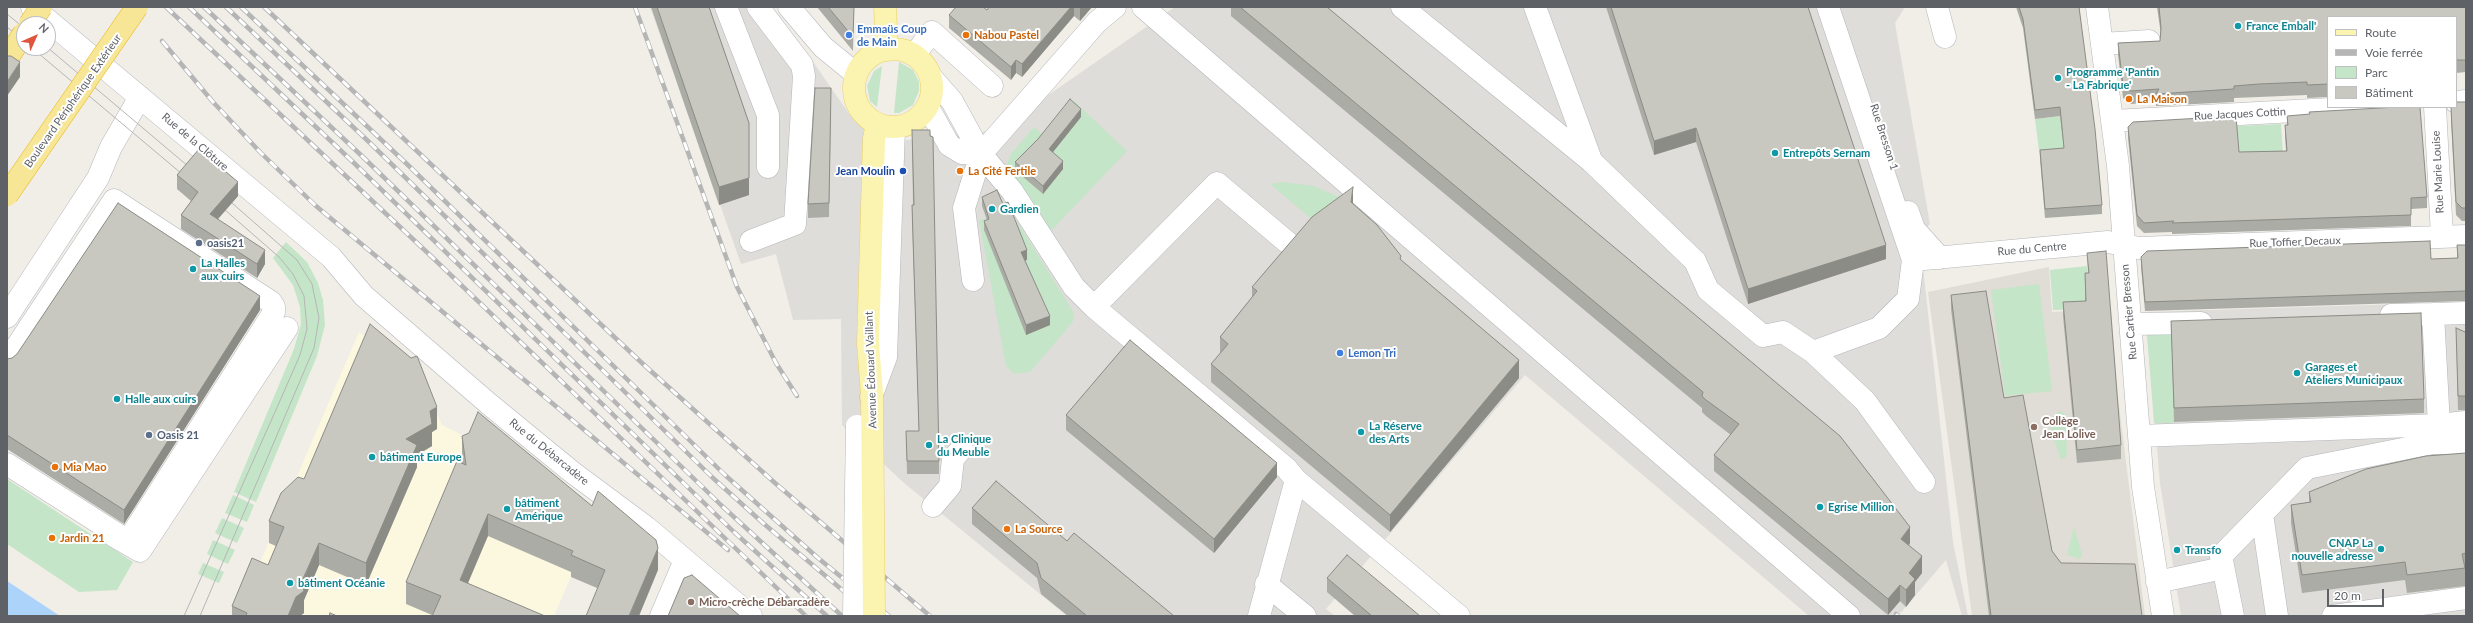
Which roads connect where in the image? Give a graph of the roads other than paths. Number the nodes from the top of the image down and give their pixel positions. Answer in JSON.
{"nodes":[{"id":1,"x":32,"y":7,"type":"edge"},
{"id":2,"x":41,"y":7,"type":"edge"},
{"id":3,"x":137,"y":7,"type":"edge"},
{"id":4,"x":726,"y":7,"type":"edge"},
{"id":5,"x":758,"y":7,"type":"edge"},
{"id":6,"x":789,"y":7,"type":"edge"},
{"id":7,"x":885,"y":7,"type":"edge"},
{"id":8,"x":1115,"y":7,"type":"edge"},
{"id":9,"x":1143,"y":7,"type":"edge"},
{"id":10,"x":1402,"y":7,"type":"edge"},
{"id":11,"x":1429,"y":7,"type":"edge"},
{"id":12,"x":1535,"y":7,"type":"edge"},
{"id":13,"x":1828,"y":7,"type":"edge"},
{"id":14,"x":1842,"y":7,"type":"edge"},
{"id":15,"x":1937,"y":7,"type":"edge"},
{"id":16,"x":2097,"y":7,"type":"edge"},
{"id":17,"x":35,"y":16,"type":"edge"},
{"id":18,"x":1430,"y":30,"type":"junction"},
{"id":19,"x":1945,"y":37,"type":"dead end"},
{"id":20,"x":2149,"y":41,"type":"edge"},
{"id":21,"x":2102,"y":44,"type":"junction"},
{"id":22,"x":16,"y":45,"type":"edge"},
{"id":23,"x":887,"y":50,"type":"junction"},
{"id":24,"x":914,"y":55,"type":"junction"},
{"id":25,"x":7,"y":59,"type":"edge"},
{"id":26,"x":856,"y":74,"type":"junction"},
{"id":27,"x":931,"y":77,"type":"junction"},
{"id":28,"x":992,"y":86,"type":"dead end"},
{"id":29,"x":140,"y":97,"type":"junction"},
{"id":30,"x":928,"y":107,"type":"junction"},
{"id":31,"x":2349,"y":108,"type":"edge"},
{"id":32,"x":2435,"y":108,"type":"edge"},
{"id":33,"x":2113,"y":122,"type":"junction"},
{"id":34,"x":885,"y":126,"type":"junction"},
{"id":35,"x":981,"y":154,"type":"junction"},
{"id":36,"x":1591,"y":161,"type":"junction"},
{"id":37,"x":768,"y":167,"type":"dead end"},
{"id":38,"x":7,"y":195,"type":"edge"},
{"id":39,"x":2442,"y":236,"type":"junction"},
{"id":40,"x":2466,"y":236,"type":"edge"},
{"id":41,"x":751,"y":241,"type":"dead end"},
{"id":42,"x":1287,"y":242,"type":"dead end"},
{"id":43,"x":2124,"y":246,"type":"junction"},
{"id":44,"x":1940,"y":258,"type":"junction"},
{"id":45,"x":1913,"y":260,"type":"junction"},
{"id":46,"x":973,"y":280,"type":"dead end"},
{"id":47,"x":352,"y":282,"type":"joint"},
{"id":48,"x":1094,"y":307,"type":"junction"},
{"id":49,"x":2466,"y":313,"type":"edge"},
{"id":50,"x":2433,"y":314,"type":"junction"},
{"id":51,"x":2369,"y":316,"type":"edge"},
{"id":52,"x":7,"y":317,"type":"edge"},
{"id":53,"x":2218,"y":322,"type":"edge"},
{"id":54,"x":2130,"y":324,"type":"junction"},
{"id":55,"x":287,"y":328,"type":"dead end"},
{"id":56,"x":1813,"y":352,"type":"junction"},
{"id":57,"x":7,"y":361,"type":"edge"},
{"id":58,"x":872,"y":394,"type":"junction"},
{"id":59,"x":2466,"y":422,"type":"edge"},
{"id":60,"x":2439,"y":425,"type":"junction"},
{"id":61,"x":2139,"y":436,"type":"junction"},
{"id":62,"x":2466,"y":443,"type":"edge"},
{"id":63,"x":962,"y":448,"type":"dead end"},
{"id":64,"x":7,"y":464,"type":"edge"},
{"id":65,"x":7,"y":467,"type":"edge"},
{"id":66,"x":1296,"y":480,"type":"junction"},
{"id":67,"x":1924,"y":482,"type":"dead end"},
{"id":68,"x":933,"y":506,"type":"dead end"},
{"id":69,"x":2262,"y":514,"type":"junction"},
{"id":70,"x":684,"y":560,"type":"junction"},
{"id":71,"x":2223,"y":568,"type":"junction"},
{"id":72,"x":2157,"y":582,"type":"junction"},
{"id":73,"x":1266,"y":584,"type":"junction"},
{"id":74,"x":2466,"y":598,"type":"edge"},
{"id":75,"x":661,"y":616,"type":"edge"},
{"id":76,"x":751,"y":616,"type":"edge"},
{"id":77,"x":854,"y":616,"type":"edge"},
{"id":78,"x":874,"y":616,"type":"edge"},
{"id":79,"x":1259,"y":616,"type":"edge"},
{"id":80,"x":1305,"y":616,"type":"edge"},
{"id":81,"x":1459,"y":616,"type":"edge"},
{"id":82,"x":1849,"y":616,"type":"edge"},
{"id":83,"x":2163,"y":616,"type":"edge"},
{"id":84,"x":2233,"y":616,"type":"edge"},
{"id":85,"x":2277,"y":616,"type":"edge"},
{"id":86,"x":2333,"y":616,"type":"edge"}],
"edges":[{"from":1,"to":29,"type":"street","name":"Rue de la Clôture"},
{"from":2,"to":17,"type":"highway","bridge":true},
{"from":3,"to":38,"type":"highway","name":"Boulevard Périphérique Extérieur","bridge":true},
{"from":4,"to":37,"type":"street"},
{"from":5,"to":41,"type":"street"},
{"from":6,"to":26,"type":"street"},
{"from":7,"to":23,"type":"main road"},
{"from":8,"to":35,"type":"street"},
{"from":9,"to":82,"type":"street"},
{"from":10,"to":18,"type":"street"},
{"from":11,"to":18,"type":"street"},
{"from":12,"to":36,"type":"street"},
{"from":13,"to":45,"type":"street"},
{"from":14,"to":44,"type":"street","name":"Rue Bresson 1"},
{"from":15,"to":19,"type":"street"},
{"from":16,"to":21,"type":"street","name":"Rue Cartier Bresson"},
{"from":18,"to":36,"type":"street"},
{"from":20,"to":21,"type":"street"},
{"from":21,"to":33,"type":"street","name":"Rue Cartier Bresson"},
{"from":22,"to":25,"type":"highway","bridge":true},
{"from":23,"to":24,"type":"main road"},
{"from":23,"to":26,"type":"main road"},
{"from":24,"to":27,"type":"main road"},
{"from":24,"to":28,"type":"street"},
{"from":26,"to":34,"type":"main road"},
{"from":27,"to":30,"type":"main road"},
{"from":27,"to":35,"type":"street"},
{"from":29,"to":47,"type":"street","name":"Rue de la Clôture"},
{"from":29,"to":52,"type":"street"},
{"from":30,"to":34,"type":"main road"},
{"from":30,"to":35,"type":"street"},
{"from":31,"to":33,"type":"street","name":"Rue Jacques Cottin"},
{"from":32,"to":39,"type":"street","name":"Rue Marie Louise"},
{"from":33,"to":43,"type":"street","name":"Rue Cartier Bresson"},
{"from":34,"to":58,"type":"main road","name":"Avenue Édouard Vaillant"},
{"from":35,"to":46,"type":"street"},
{"from":35,"to":48,"type":"street"},
{"from":36,"to":56,"type":"street"},
{"from":39,"to":40,"type":"street","name":"Rue Toffier Decaux"},
{"from":39,"to":43,"type":"street","name":"Rue Toffier Decaux"},
{"from":42,"to":48,"type":"street"},
{"from":43,"to":44,"type":"street","name":"Rue du Centre"},
{"from":43,"to":54,"type":"street","name":"Rue Cartier Bresson"},
{"from":44,"to":45,"type":"street","name":"Rue du Centre"},
{"from":45,"to":56,"type":"street"},
{"from":47,"to":70,"type":"street","name":"Rue du Débarcadère"},
{"from":48,"to":66,"type":"street"},
{"from":49,"to":50,"type":"street"},
{"from":50,"to":51,"type":"street"},
{"from":50,"to":60,"type":"street"},
{"from":53,"to":54,"type":"street"},
{"from":54,"to":61,"type":"street","name":"Rue Cartier Bresson"},
{"from":55,"to":65,"type":"street"},
{"from":56,"to":67,"type":"street"},
{"from":57,"to":64,"type":"street"},
{"from":58,"to":77,"type":"street","bridge":true},
{"from":58,"to":78,"type":"main road","name":"Avenue Édouard Vaillant","bridge":true},
{"from":59,"to":60,"type":"street"},
{"from":60,"to":61,"type":"street"},
{"from":61,"to":72,"type":"street","name":"Rue Cartier Bresson"},
{"from":62,"to":69,"type":"street"},
{"from":63,"to":68,"type":"street"},
{"from":66,"to":73,"type":"street"},
{"from":66,"to":81,"type":"street"},
{"from":69,"to":71,"type":"street"},
{"from":69,"to":85,"type":"street"},
{"from":70,"to":75,"type":"street"},
{"from":70,"to":76,"type":"street","name":"Rue du Débarcadère"},
{"from":71,"to":72,"type":"street"},
{"from":71,"to":84,"type":"street"},
{"from":72,"to":83,"type":"street","name":"Rue Cartier Bresson"},
{"from":73,"to":79,"type":"street"},
{"from":73,"to":80,"type":"street"},
{"from":74,"to":86,"type":"street"}]}
